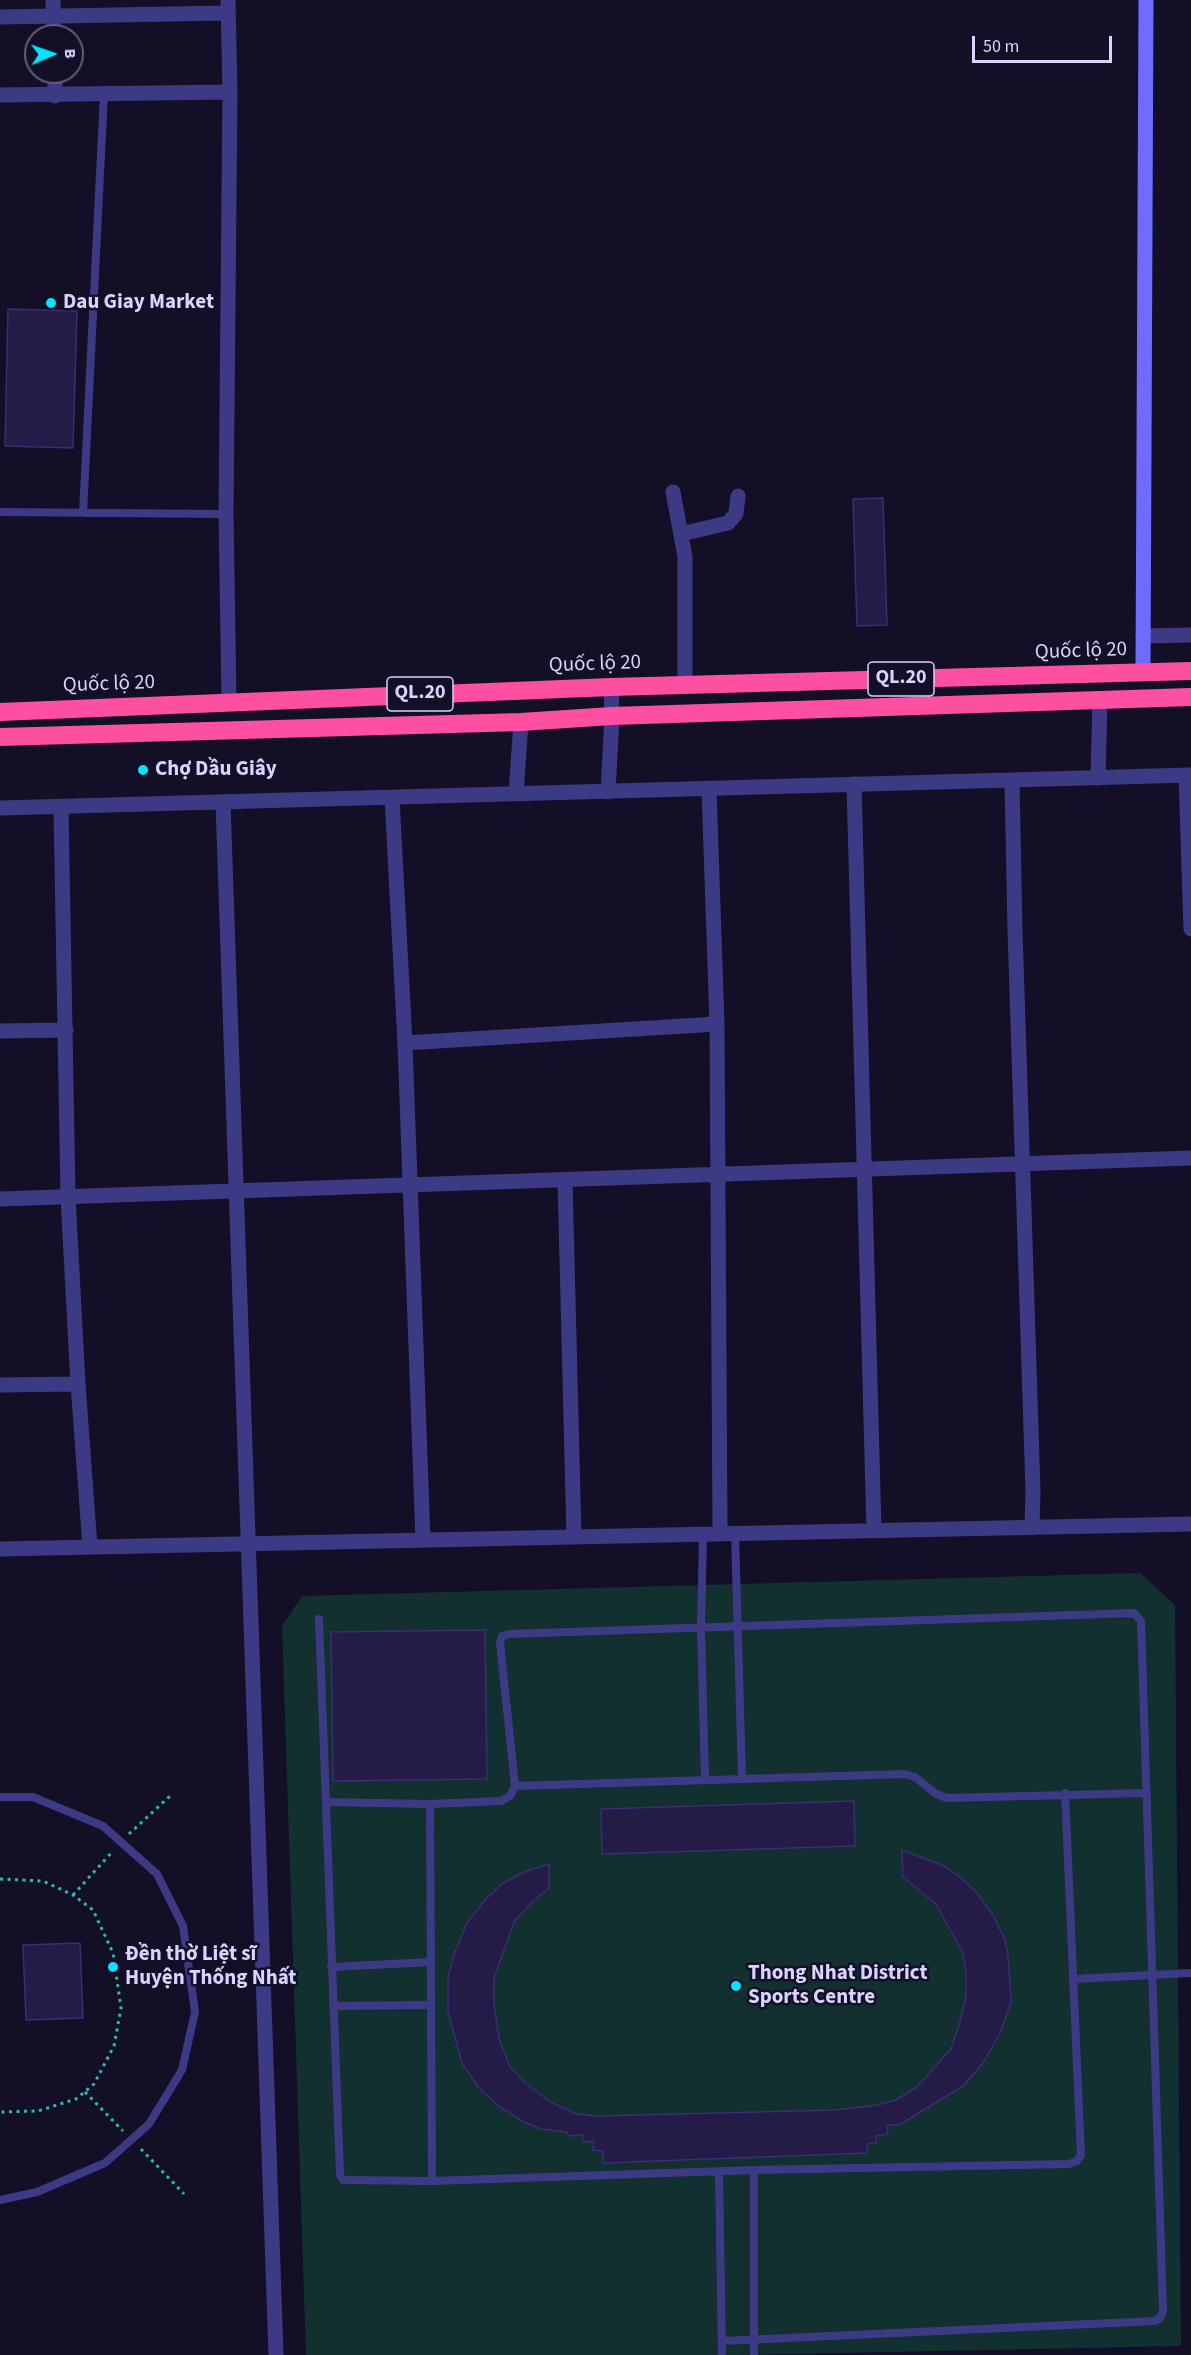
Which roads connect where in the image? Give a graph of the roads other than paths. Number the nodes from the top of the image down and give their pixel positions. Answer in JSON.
{"nodes":[{"id":1,"x":53,"y":0,"type":"edge"},
{"id":2,"x":1146,"y":0,"type":"edge"},
{"id":3,"x":228,"y":6,"type":"edge"},
{"id":4,"x":0,"y":17,"type":"edge"},
{"id":5,"x":53,"y":17,"type":"junction"},
{"id":6,"x":53,"y":24,"type":"edge"},
{"id":7,"x":54,"y":84,"type":"edge"},
{"id":8,"x":230,"y":92,"type":"junction"},
{"id":9,"x":104,"y":94,"type":"junction"},
{"id":10,"x":0,"y":95,"type":"edge"},
{"id":11,"x":55,"y":96,"type":"junction"},
{"id":12,"x":673,"y":492,"type":"dead end"},
{"id":13,"x":738,"y":496,"type":"dead end"},
{"id":14,"x":0,"y":512,"type":"edge"},
{"id":15,"x":83,"y":513,"type":"junction"},
{"id":16,"x":226,"y":514,"type":"junction"},
{"id":17,"x":681,"y":534,"type":"junction"},
{"id":18,"x":1191,"y":635,"type":"edge"},
{"id":19,"x":1143,"y":636,"type":"junction"},
{"id":20,"x":1191,"y":671,"type":"edge"},
{"id":21,"x":1143,"y":672,"type":"junction"},
{"id":22,"x":685,"y":684,"type":"junction"},
{"id":23,"x":611,"y":687,"type":"junction"},
{"id":24,"x":1191,"y":697,"type":"edge"},
{"id":25,"x":1100,"y":699,"type":"junction"},
{"id":26,"x":229,"y":702,"type":"junction"},
{"id":27,"x":0,"y":712,"type":"edge"},
{"id":28,"x":612,"y":716,"type":"junction"},
{"id":29,"x":521,"y":722,"type":"junction"},
{"id":30,"x":1,"y":737,"type":"edge"},
{"id":31,"x":1189,"y":775,"type":"edge"},
{"id":32,"x":1098,"y":777,"type":"junction"},
{"id":33,"x":1012,"y":780,"type":"junction"},
{"id":34,"x":854,"y":784,"type":"junction"},
{"id":35,"x":709,"y":789,"type":"junction"},
{"id":36,"x":608,"y":792,"type":"junction"},
{"id":37,"x":516,"y":795,"type":"junction"},
{"id":38,"x":392,"y":798,"type":"junction"},
{"id":39,"x":223,"y":803,"type":"junction"},
{"id":40,"x":61,"y":807,"type":"junction"},
{"id":41,"x":0,"y":808,"type":"edge"},
{"id":42,"x":1191,"y":929,"type":"edge"},
{"id":43,"x":717,"y":1024,"type":"junction"},
{"id":44,"x":66,"y":1030,"type":"junction"},
{"id":45,"x":0,"y":1031,"type":"edge"},
{"id":46,"x":405,"y":1043,"type":"junction"},
{"id":47,"x":1191,"y":1158,"type":"edge"},
{"id":48,"x":1023,"y":1164,"type":"junction"},
{"id":49,"x":866,"y":1169,"type":"junction"},
{"id":50,"x":717,"y":1174,"type":"junction"},
{"id":51,"x":565,"y":1179,"type":"junction"},
{"id":52,"x":409,"y":1185,"type":"junction"},
{"id":53,"x":236,"y":1191,"type":"junction"},
{"id":54,"x":68,"y":1197,"type":"junction"},
{"id":55,"x":0,"y":1199,"type":"edge"},
{"id":56,"x":78,"y":1384,"type":"junction"},
{"id":57,"x":0,"y":1385,"type":"edge"},
{"id":58,"x":1191,"y":1524,"type":"edge"},
{"id":59,"x":1032,"y":1527,"type":"junction"},
{"id":60,"x":874,"y":1531,"type":"junction"},
{"id":61,"x":727,"y":1532,"type":"junction"},
{"id":62,"x":702,"y":1534,"type":"junction"},
{"id":63,"x":574,"y":1537,"type":"junction"},
{"id":64,"x":423,"y":1540,"type":"junction"},
{"id":65,"x":248,"y":1544,"type":"junction"},
{"id":66,"x":90,"y":1547,"type":"junction"},
{"id":67,"x":0,"y":1549,"type":"edge"},
{"id":68,"x":319,"y":1619,"type":"dead end"},
{"id":69,"x":737,"y":1627,"type":"junction"},
{"id":70,"x":700,"y":1628,"type":"junction"},
{"id":71,"x":742,"y":1778,"type":"junction"},
{"id":72,"x":705,"y":1780,"type":"junction"},
{"id":73,"x":515,"y":1786,"type":"junction"},
{"id":74,"x":1147,"y":1793,"type":"junction"},
{"id":75,"x":1065,"y":1794,"type":"junction"},
{"id":76,"x":0,"y":1797,"type":"edge"},
{"id":77,"x":326,"y":1802,"type":"junction"},
{"id":78,"x":430,"y":1803,"type":"junction"},
{"id":79,"x":431,"y":1962,"type":"junction"},
{"id":80,"x":332,"y":1967,"type":"junction"},
{"id":81,"x":1191,"y":1973,"type":"edge"},
{"id":82,"x":1152,"y":1975,"type":"junction"},
{"id":83,"x":1073,"y":1979,"type":"junction"},
{"id":84,"x":431,"y":2005,"type":"junction"},
{"id":85,"x":333,"y":2006,"type":"junction"},
{"id":86,"x":754,"y":2170,"type":"junction"},
{"id":87,"x":719,"y":2171,"type":"junction"},
{"id":88,"x":432,"y":2181,"type":"junction"},
{"id":89,"x":0,"y":2200,"type":"edge"},
{"id":90,"x":754,"y":2340,"type":"junction"},
{"id":91,"x":722,"y":2341,"type":"junction"},
{"id":92,"x":276,"y":2355,"type":"edge"},
{"id":93,"x":722,"y":2355,"type":"edge"},
{"id":94,"x":754,"y":2355,"type":"edge"}],
"edges":[{"from":1,"to":5,"type":"street"},
{"from":2,"to":19,"type":"street"},
{"from":3,"to":5,"type":"street"},
{"from":3,"to":8,"type":"street"},
{"from":4,"to":5,"type":"street"},
{"from":5,"to":6,"type":"street"},
{"from":7,"to":11,"type":"street"},
{"from":8,"to":9,"type":"street"},
{"from":8,"to":16,"type":"street"},
{"from":9,"to":11,"type":"street"},
{"from":9,"to":15,"type":"lane"},
{"from":10,"to":11,"type":"street"},
{"from":12,"to":17,"type":"street"},
{"from":13,"to":17,"type":"street"},
{"from":14,"to":15,"type":"lane"},
{"from":15,"to":16,"type":"lane"},
{"from":16,"to":26,"type":"street"},
{"from":17,"to":22,"type":"street"},
{"from":18,"to":19,"type":"street"},
{"from":19,"to":21,"type":"street"},
{"from":20,"to":21,"type":"highway","name":"Quốc lộ 20","number":"QL.20"},
{"from":21,"to":22,"type":"highway","name":"Quốc lộ 20","number":"QL.20"},
{"from":22,"to":23,"type":"highway","name":"Quốc lộ 20","number":"QL.20"},
{"from":23,"to":26,"type":"highway","name":"Quốc lộ 20","number":"QL.20"},
{"from":23,"to":28,"type":"street"},
{"from":24,"to":25,"type":"highway","number":"QL.20"},
{"from":25,"to":28,"type":"highway","number":"QL.20"},
{"from":25,"to":32,"type":"street"},
{"from":26,"to":27,"type":"highway","name":"Quốc lộ 20","number":"QL.20"},
{"from":28,"to":29,"type":"highway","number":"QL.20"},
{"from":28,"to":36,"type":"street"},
{"from":29,"to":30,"type":"highway","number":"QL.20"},
{"from":29,"to":37,"type":"street"},
{"from":31,"to":32,"type":"street"},
{"from":31,"to":42,"type":"street"},
{"from":32,"to":33,"type":"street"},
{"from":33,"to":34,"type":"street"},
{"from":33,"to":48,"type":"street"},
{"from":34,"to":35,"type":"street"},
{"from":34,"to":49,"type":"street"},
{"from":35,"to":36,"type":"street"},
{"from":35,"to":43,"type":"street"},
{"from":36,"to":37,"type":"street"},
{"from":37,"to":38,"type":"street"},
{"from":38,"to":39,"type":"street"},
{"from":38,"to":46,"type":"street"},
{"from":39,"to":40,"type":"street"},
{"from":39,"to":53,"type":"street"},
{"from":40,"to":41,"type":"street"},
{"from":40,"to":44,"type":"street"},
{"from":43,"to":46,"type":"street"},
{"from":43,"to":50,"type":"street"},
{"from":44,"to":45,"type":"street"},
{"from":44,"to":54,"type":"street"},
{"from":46,"to":52,"type":"street"},
{"from":47,"to":48,"type":"street"},
{"from":48,"to":49,"type":"street"},
{"from":48,"to":59,"type":"street"},
{"from":49,"to":50,"type":"street"},
{"from":49,"to":60,"type":"street"},
{"from":50,"to":51,"type":"street"},
{"from":50,"to":61,"type":"street"},
{"from":51,"to":52,"type":"street"},
{"from":51,"to":63,"type":"street"},
{"from":52,"to":53,"type":"street"},
{"from":52,"to":64,"type":"street"},
{"from":53,"to":54,"type":"street"},
{"from":53,"to":65,"type":"street"},
{"from":54,"to":55,"type":"street"},
{"from":54,"to":56,"type":"street"},
{"from":56,"to":57,"type":"street"},
{"from":56,"to":66,"type":"street"},
{"from":58,"to":59,"type":"street"},
{"from":59,"to":60,"type":"street"},
{"from":60,"to":61,"type":"street"},
{"from":61,"to":62,"type":"street"},
{"from":61,"to":69,"type":"lane"},
{"from":62,"to":63,"type":"street"},
{"from":62,"to":70,"type":"lane"},
{"from":63,"to":64,"type":"street"},
{"from":64,"to":65,"type":"street"},
{"from":65,"to":66,"type":"street"},
{"from":65,"to":92,"type":"street"},
{"from":66,"to":67,"type":"street"},
{"from":68,"to":77,"type":"lane"},
{"from":69,"to":70,"type":"lane"},
{"from":69,"to":71,"type":"lane"},
{"from":69,"to":74,"type":"lane"},
{"from":70,"to":72,"type":"lane"},
{"from":70,"to":73,"type":"lane"},
{"from":71,"to":72,"type":"lane"},
{"from":71,"to":75,"type":"lane"},
{"from":72,"to":73,"type":"lane"},
{"from":73,"to":78,"type":"lane"},
{"from":74,"to":75,"type":"lane"},
{"from":74,"to":82,"type":"lane"},
{"from":75,"to":83,"type":"lane"},
{"from":76,"to":89,"type":"lane"},
{"from":77,"to":78,"type":"lane"},
{"from":77,"to":80,"type":"lane"},
{"from":78,"to":79,"type":"lane"},
{"from":79,"to":80,"type":"lane"},
{"from":79,"to":84,"type":"lane"},
{"from":80,"to":85,"type":"lane"},
{"from":81,"to":82,"type":"lane"},
{"from":82,"to":83,"type":"lane"},
{"from":82,"to":90,"type":"lane"},
{"from":83,"to":86,"type":"lane"},
{"from":84,"to":85,"type":"lane"},
{"from":84,"to":88,"type":"lane"},
{"from":85,"to":88,"type":"lane"},
{"from":86,"to":87,"type":"lane"},
{"from":86,"to":90,"type":"lane"},
{"from":87,"to":88,"type":"lane"},
{"from":87,"to":91,"type":"lane"},
{"from":90,"to":91,"type":"lane"},
{"from":90,"to":94,"type":"lane"},
{"from":91,"to":93,"type":"lane"}]}
